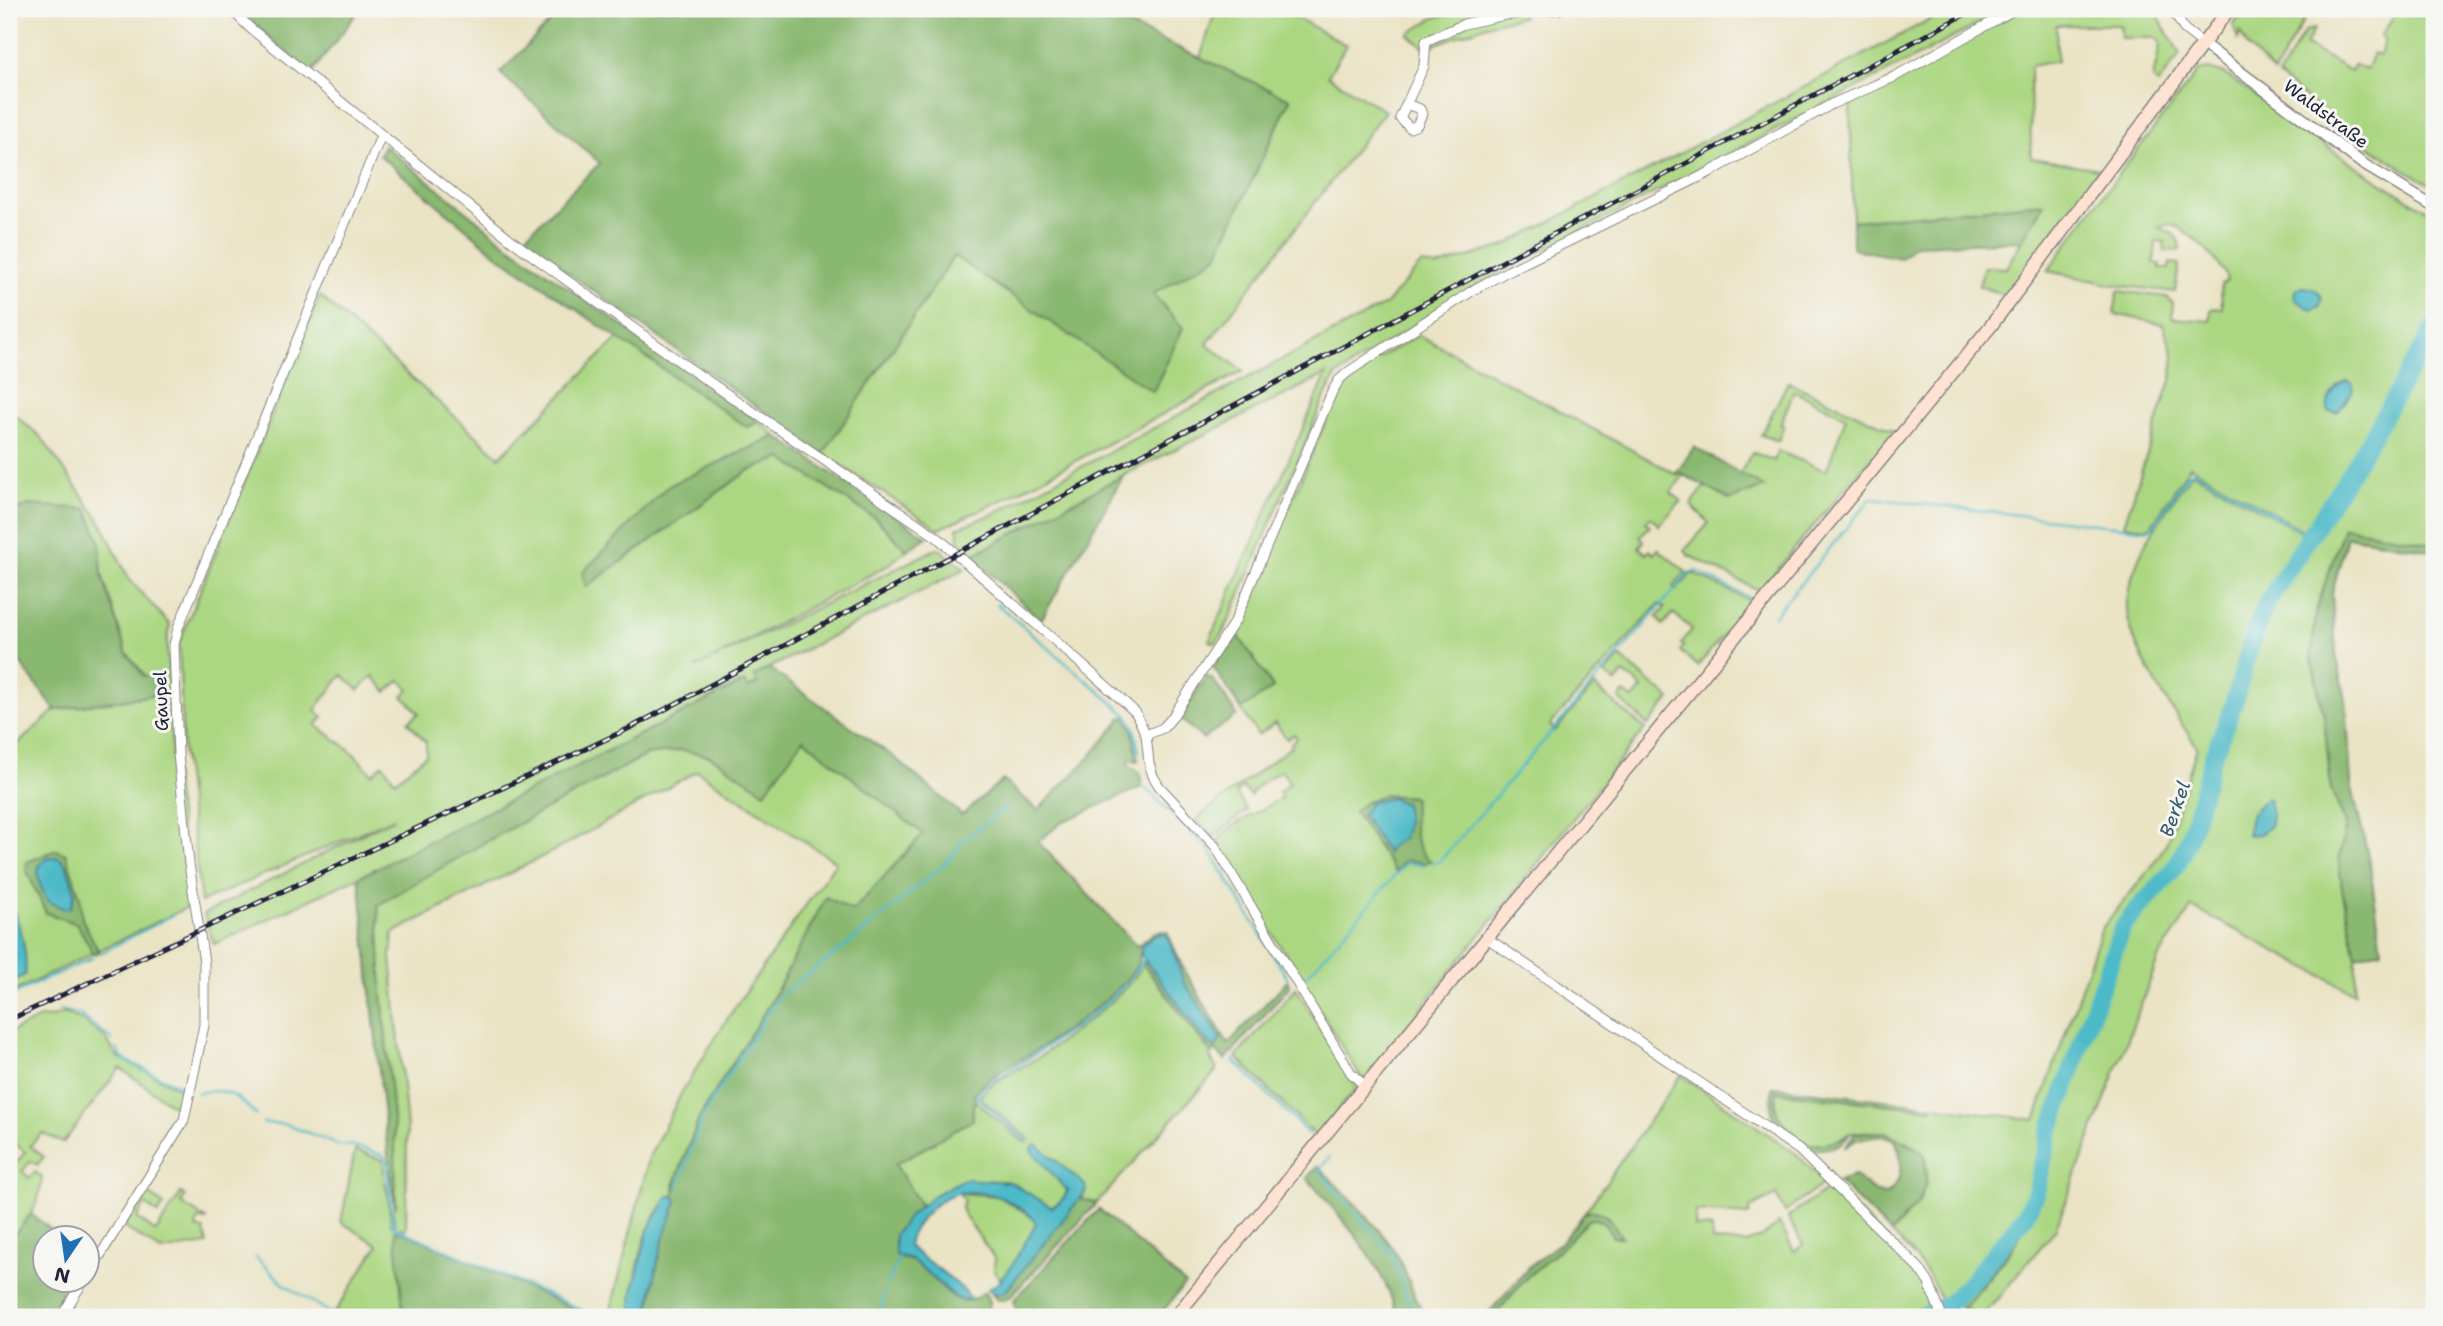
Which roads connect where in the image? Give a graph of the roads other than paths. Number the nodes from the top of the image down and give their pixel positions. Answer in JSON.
{"nodes":[{"id":1,"x":231,"y":9,"type":"edge"},
{"id":2,"x":1560,"y":9,"type":"edge"},
{"id":3,"x":2015,"y":9,"type":"edge"},
{"id":4,"x":2172,"y":9,"type":"edge"},
{"id":5,"x":2229,"y":9,"type":"edge"},
{"id":6,"x":2202,"y":43,"type":"junction"},
{"id":7,"x":1406,"y":104,"type":"dead end"},
{"id":8,"x":381,"y":136,"type":"junction"},
{"id":9,"x":2434,"y":207,"type":"edge"},
{"id":10,"x":1146,"y":735,"type":"junction"},
{"id":11,"x":1486,"y":938,"type":"junction"},
{"id":12,"x":1365,"y":1086,"type":"junction"},
{"id":13,"x":102,"y":1252,"type":"edge"},
{"id":14,"x":75,"y":1294,"type":"edge"},
{"id":15,"x":61,"y":1317,"type":"edge"},
{"id":16,"x":1175,"y":1317,"type":"edge"},
{"id":17,"x":1942,"y":1317,"type":"edge"}],
"edges":[{"from":1,"to":8,"type":"street"},
{"from":2,"to":7,"type":"street"},
{"from":3,"to":10,"type":"street"},
{"from":4,"to":6,"type":"street"},
{"from":5,"to":6,"type":"main road"},
{"from":6,"to":9,"type":"street","name":"Waldstraße"},
{"from":6,"to":11,"type":"main road"},
{"from":8,"to":10,"type":"street"},
{"from":8,"to":13,"type":"street","name":"Gaupel"},
{"from":10,"to":12,"type":"street"},
{"from":11,"to":12,"type":"main road"},
{"from":11,"to":17,"type":"street"},
{"from":12,"to":16,"type":"main road"},
{"from":14,"to":15,"type":"street"}]}
